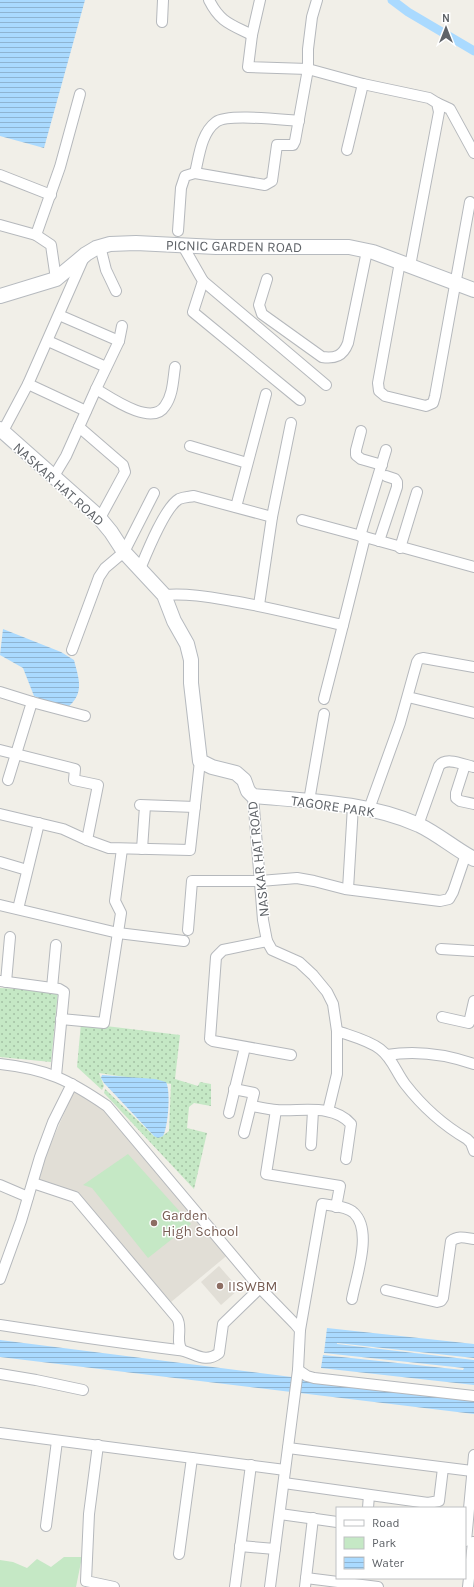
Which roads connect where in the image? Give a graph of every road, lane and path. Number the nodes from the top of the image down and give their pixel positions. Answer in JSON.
{"nodes":[{"id":1,"x":164,"y":0,"type":"edge"},
{"id":2,"x":209,"y":0,"type":"edge"},
{"id":3,"x":260,"y":0,"type":"edge"},
{"id":4,"x":317,"y":0,"type":"edge"},
{"id":5,"x":162,"y":22,"type":"dead end"},
{"id":6,"x":252,"y":35,"type":"junction"},
{"id":7,"x":308,"y":69,"type":"junction"},
{"id":8,"x":363,"y":84,"type":"junction"},
{"id":9,"x":80,"y":94,"type":"dead end"},
{"id":10,"x":437,"y":103,"type":"junction"},
{"id":11,"x":299,"y":121,"type":"junction"},
{"id":12,"x":347,"y":150,"type":"dead end"},
{"id":13,"x":474,"y":153,"type":"edge"},
{"id":14,"x":195,"y":173,"type":"junction"},
{"id":15,"x":0,"y":175,"type":"edge"},
{"id":16,"x":51,"y":195,"type":"junction"},
{"id":17,"x":470,"y":202,"type":"dead end"},
{"id":18,"x":0,"y":225,"type":"edge"},
{"id":19,"x":178,"y":231,"type":"dead end"},
{"id":20,"x":36,"y":235,"type":"junction"},
{"id":21,"x":100,"y":246,"type":"junction"},
{"id":22,"x":183,"y":246,"type":"junction"},
{"id":23,"x":367,"y":251,"type":"junction"},
{"id":24,"x":86,"y":254,"type":"junction"},
{"id":25,"x":405,"y":264,"type":"junction"},
{"id":26,"x":56,"y":279,"type":"junction"},
{"id":27,"x":267,"y":279,"type":"dead end"},
{"id":28,"x":202,"y":280,"type":"junction"},
{"id":29,"x":455,"y":282,"type":"junction"},
{"id":30,"x":474,"y":290,"type":"edge"},
{"id":31,"x":116,"y":291,"type":"dead end"},
{"id":32,"x":0,"y":296,"type":"edge"},
{"id":33,"x":59,"y":315,"type":"junction"},
{"id":34,"x":122,"y":326,"type":"dead end"},
{"id":35,"x":48,"y":341,"type":"junction"},
{"id":36,"x":119,"y":341,"type":"junction"},
{"id":37,"x":175,"y":367,"type":"dead end"},
{"id":38,"x":106,"y":368,"type":"junction"},
{"id":39,"x":28,"y":384,"type":"junction"},
{"id":40,"x":326,"y":385,"type":"dead end"},
{"id":41,"x":96,"y":389,"type":"junction"},
{"id":42,"x":266,"y":394,"type":"dead end"},
{"id":43,"x":300,"y":400,"type":"dead end"},
{"id":44,"x":86,"y":412,"type":"junction"},
{"id":45,"x":291,"y":422,"type":"dead end"},
{"id":46,"x":79,"y":427,"type":"junction"},
{"id":47,"x":2,"y":430,"type":"edge"},
{"id":48,"x":361,"y":431,"type":"dead end"},
{"id":49,"x":190,"y":446,"type":"dead end"},
{"id":50,"x":386,"y":450,"type":"dead end"},
{"id":51,"x":247,"y":463,"type":"junction"},
{"id":52,"x":382,"y":465,"type":"junction"},
{"id":53,"x":54,"y":476,"type":"junction"},
{"id":54,"x":386,"y":476,"type":"dead end"},
{"id":55,"x":417,"y":492,"type":"dead end"},
{"id":56,"x":154,"y":493,"type":"dead end"},
{"id":57,"x":236,"y":507,"type":"junction"},
{"id":58,"x":272,"y":517,"type":"junction"},
{"id":59,"x":100,"y":518,"type":"junction"},
{"id":60,"x":302,"y":520,"type":"dead end"},
{"id":61,"x":363,"y":537,"type":"junction"},
{"id":62,"x":379,"y":541,"type":"junction"},
{"id":63,"x":400,"y":548,"type":"junction"},
{"id":64,"x":124,"y":552,"type":"junction"},
{"id":65,"x":474,"y":567,"type":"edge"},
{"id":66,"x":140,"y":569,"type":"junction"},
{"id":67,"x":164,"y":595,"type":"junction"},
{"id":68,"x":259,"y":605,"type":"junction"},
{"id":69,"x":343,"y":625,"type":"junction"},
{"id":70,"x":72,"y":650,"type":"dead end"},
{"id":71,"x":474,"y":667,"type":"edge"},
{"id":72,"x":0,"y":692,"type":"edge"},
{"id":73,"x":408,"y":697,"type":"junction"},
{"id":74,"x":324,"y":699,"type":"dead end"},
{"id":75,"x":32,"y":702,"type":"junction"},
{"id":76,"x":474,"y":713,"type":"edge"},
{"id":77,"x":324,"y":714,"type":"dead end"},
{"id":78,"x":85,"y":716,"type":"dead end"},
{"id":79,"x":0,"y":750,"type":"edge"},
{"id":80,"x":15,"y":754,"type":"junction"},
{"id":81,"x":200,"y":761,"type":"junction"},
{"id":82,"x":469,"y":766,"type":"edge"},
{"id":83,"x":8,"y":780,"type":"dead end"},
{"id":84,"x":253,"y":796,"type":"junction"},
{"id":85,"x":309,"y":801,"type":"junction"},
{"id":86,"x":474,"y":804,"type":"edge"},
{"id":87,"x":353,"y":806,"type":"junction"},
{"id":88,"x":195,"y":807,"type":"junction"},
{"id":89,"x":369,"y":809,"type":"junction"},
{"id":90,"x":0,"y":814,"type":"edge"},
{"id":91,"x":39,"y":823,"type":"junction"},
{"id":92,"x":418,"y":825,"type":"junction"},
{"id":93,"x":87,"y":840,"type":"junction"},
{"id":94,"x":122,"y":849,"type":"junction"},
{"id":95,"x":142,"y":849,"type":"junction"},
{"id":96,"x":470,"y":856,"type":"edge"},
{"id":97,"x":0,"y":862,"type":"edge"},
{"id":98,"x":27,"y":870,"type":"junction"},
{"id":99,"x":260,"y":880,"type":"junction"},
{"id":100,"x":348,"y":889,"type":"junction"},
{"id":101,"x":0,"y":905,"type":"edge"},
{"id":102,"x":18,"y":909,"type":"junction"},
{"id":103,"x":188,"y":930,"type":"dead end"},
{"id":104,"x":118,"y":933,"type":"junction"},
{"id":105,"x":10,"y":937,"type":"dead end"},
{"id":106,"x":184,"y":941,"type":"dead end"},
{"id":107,"x":267,"y":941,"type":"junction"},
{"id":108,"x":56,"y":945,"type":"dead end"},
{"id":109,"x":441,"y":949,"type":"dead end"},
{"id":110,"x":474,"y":951,"type":"edge"},
{"id":111,"x":3,"y":982,"type":"edge"},
{"id":112,"x":52,"y":988,"type":"junction"},
{"id":113,"x":474,"y":1001,"type":"edge"},
{"id":114,"x":442,"y":1017,"type":"dead end"},
{"id":115,"x":61,"y":1019,"type":"junction"},
{"id":116,"x":337,"y":1031,"type":"junction"},
{"id":117,"x":245,"y":1047,"type":"junction"},
{"id":118,"x":291,"y":1055,"type":"dead end"},
{"id":119,"x":387,"y":1055,"type":"junction"},
{"id":120,"x":0,"y":1064,"type":"edge"},
{"id":121,"x":474,"y":1064,"type":"edge"},
{"id":122,"x":56,"y":1076,"type":"junction"},
{"id":123,"x":72,"y":1084,"type":"junction"},
{"id":124,"x":234,"y":1089,"type":"junction"},
{"id":125,"x":251,"y":1106,"type":"junction"},
{"id":126,"x":276,"y":1110,"type":"junction"},
{"id":127,"x":313,"y":1111,"type":"junction"},
{"id":128,"x":328,"y":1111,"type":"junction"},
{"id":129,"x":229,"y":1113,"type":"dead end"},
{"id":130,"x":244,"y":1132,"type":"dead end"},
{"id":131,"x":312,"y":1146,"type":"dead end"},
{"id":132,"x":474,"y":1151,"type":"edge"},
{"id":133,"x":346,"y":1159,"type":"dead end"},
{"id":134,"x":33,"y":1183,"type":"junction"},
{"id":135,"x":0,"y":1185,"type":"edge"},
{"id":136,"x":28,"y":1196,"type":"junction"},
{"id":137,"x":336,"y":1206,"type":"junction"},
{"id":138,"x":474,"y":1239,"type":"edge"},
{"id":139,"x":4,"y":1252,"type":"edge"},
{"id":140,"x":0,"y":1280,"type":"edge"},
{"id":141,"x":260,"y":1288,"type":"junction"},
{"id":142,"x":386,"y":1290,"type":"dead end"},
{"id":143,"x":352,"y":1299,"type":"dead end"},
{"id":144,"x":0,"y":1325,"type":"edge"},
{"id":145,"x":300,"y":1330,"type":"junction"},
{"id":146,"x":182,"y":1350,"type":"junction"},
{"id":147,"x":297,"y":1373,"type":"junction"},
{"id":148,"x":0,"y":1374,"type":"edge"},
{"id":149,"x":84,"y":1390,"type":"dead end"},
{"id":150,"x":474,"y":1396,"type":"edge"},
{"id":151,"x":0,"y":1435,"type":"edge"},
{"id":152,"x":57,"y":1441,"type":"junction"},
{"id":153,"x":98,"y":1445,"type":"junction"},
{"id":154,"x":288,"y":1448,"type":"junction"},
{"id":155,"x":474,"y":1455,"type":"edge"},
{"id":156,"x":192,"y":1458,"type":"junction"},
{"id":157,"x":251,"y":1465,"type":"junction"},
{"id":158,"x":443,"y":1468,"type":"junction"},
{"id":159,"x":285,"y":1470,"type":"junction"},
{"id":160,"x":472,"y":1471,"type":"junction"},
{"id":161,"x":284,"y":1482,"type":"junction"},
{"id":162,"x":369,"y":1495,"type":"junction"},
{"id":163,"x":368,"y":1507,"type":"edge"},
{"id":164,"x":280,"y":1514,"type":"junction"},
{"id":165,"x":313,"y":1518,"type":"junction"},
{"id":166,"x":336,"y":1522,"type":"edge"},
{"id":167,"x":46,"y":1526,"type":"dead end"},
{"id":168,"x":470,"y":1542,"type":"edge"},
{"id":169,"x":240,"y":1546,"type":"junction"},
{"id":170,"x":275,"y":1549,"type":"junction"},
{"id":171,"x":179,"y":1554,"type":"dead end"},
{"id":172,"x":468,"y":1564,"type":"edge"},
{"id":173,"x":306,"y":1582,"type":"edge"},
{"id":174,"x":357,"y":1583,"type":"edge"},
{"id":175,"x":85,"y":1584,"type":"edge"},
{"id":176,"x":114,"y":1587,"type":"edge"},
{"id":177,"x":235,"y":1587,"type":"edge"},
{"id":178,"x":270,"y":1587,"type":"edge"},
{"id":179,"x":378,"y":1587,"type":"edge"},
{"id":180,"x":468,"y":1587,"type":"edge"}],
"edges":[{"from":1,"to":5,"type":"street"},
{"from":2,"to":6,"type":"street"},
{"from":3,"to":6,"type":"street"},
{"from":4,"to":7,"type":"street"},
{"from":6,"to":7,"type":"street"},
{"from":7,"to":8,"type":"street"},
{"from":7,"to":11,"type":"street"},
{"from":8,"to":10,"type":"street"},
{"from":8,"to":12,"type":"street"},
{"from":9,"to":16,"type":"street"},
{"from":10,"to":13,"type":"street"},
{"from":10,"to":25,"type":"street"},
{"from":11,"to":14,"type":"street"},
{"from":11,"to":14,"type":"street"},
{"from":14,"to":19,"type":"street"},
{"from":15,"to":16,"type":"street"},
{"from":16,"to":20,"type":"street"},
{"from":17,"to":29,"type":"street"},
{"from":18,"to":20,"type":"street"},
{"from":20,"to":26,"type":"street"},
{"from":21,"to":22,"type":"street","name":"PICNIC GARDEN ROAD"},
{"from":21,"to":24,"type":"street","name":"PICNIC GARDEN ROAD"},
{"from":21,"to":31,"type":"street"},
{"from":22,"to":23,"type":"street","name":"PICNIC GARDEN ROAD"},
{"from":22,"to":28,"type":"street"},
{"from":23,"to":25,"type":"street","name":"PICNIC GARDEN ROAD"},
{"from":23,"to":27,"type":"street"},
{"from":24,"to":26,"type":"street","name":"PICNIC GARDEN ROAD"},
{"from":24,"to":33,"type":"street"},
{"from":25,"to":29,"type":"street","name":"PICNIC GARDEN ROAD"},
{"from":25,"to":29,"type":"street"},
{"from":26,"to":32,"type":"street","name":"PICNIC GARDEN ROAD"},
{"from":28,"to":40,"type":"street"},
{"from":28,"to":43,"type":"street"},
{"from":29,"to":30,"type":"street","name":"PICNIC GARDEN ROAD"},
{"from":33,"to":35,"type":"street"},
{"from":33,"to":36,"type":"street"},
{"from":34,"to":36,"type":"street"},
{"from":35,"to":38,"type":"street"},
{"from":35,"to":39,"type":"street"},
{"from":36,"to":38,"type":"street"},
{"from":37,"to":41,"type":"street"},
{"from":38,"to":41,"type":"street"},
{"from":39,"to":44,"type":"street"},
{"from":39,"to":47,"type":"street"},
{"from":41,"to":44,"type":"street"},
{"from":42,"to":51,"type":"street"},
{"from":44,"to":46,"type":"street"},
{"from":45,"to":58,"type":"street"},
{"from":46,"to":53,"type":"street"},
{"from":46,"to":59,"type":"street"},
{"from":47,"to":53,"type":"street","name":"NASKAR HAT ROAD"},
{"from":48,"to":52,"type":"street"},
{"from":49,"to":51,"type":"street"},
{"from":50,"to":52,"type":"street"},
{"from":51,"to":57,"type":"street"},
{"from":52,"to":61,"type":"street"},
{"from":53,"to":59,"type":"street","name":"NASKAR HAT ROAD"},
{"from":54,"to":62,"type":"street"},
{"from":55,"to":63,"type":"street"},
{"from":56,"to":64,"type":"street"},
{"from":57,"to":58,"type":"street"},
{"from":57,"to":66,"type":"street"},
{"from":58,"to":68,"type":"street"},
{"from":59,"to":64,"type":"street","name":"NASKAR HAT ROAD"},
{"from":60,"to":61,"type":"street"},
{"from":61,"to":62,"type":"street"},
{"from":61,"to":69,"type":"street"},
{"from":62,"to":63,"type":"street"},
{"from":63,"to":65,"type":"street"},
{"from":64,"to":66,"type":"street","name":"NASKAR HAT ROAD"},
{"from":64,"to":70,"type":"street"},
{"from":66,"to":67,"type":"street","name":"NASKAR HAT ROAD"},
{"from":67,"to":68,"type":"street"},
{"from":67,"to":81,"type":"street","name":"NASKAR HAT ROAD"},
{"from":68,"to":69,"type":"street"},
{"from":69,"to":74,"type":"street"},
{"from":71,"to":73,"type":"street"},
{"from":72,"to":75,"type":"street"},
{"from":73,"to":76,"type":"street"},
{"from":73,"to":89,"type":"street"},
{"from":75,"to":78,"type":"street"},
{"from":75,"to":80,"type":"street"},
{"from":77,"to":85,"type":"street"},
{"from":79,"to":80,"type":"street"},
{"from":80,"to":83,"type":"street"},
{"from":80,"to":93,"type":"street"},
{"from":81,"to":84,"type":"street","name":"NASKAR HAT ROAD"},
{"from":81,"to":88,"type":"street"},
{"from":82,"to":86,"type":"street"},
{"from":82,"to":92,"type":"street"},
{"from":84,"to":85,"type":"street","name":"TAGORE PARK"},
{"from":84,"to":99,"type":"street","name":"NASKAR HAT ROAD"},
{"from":85,"to":87,"type":"street","name":"TAGORE PARK"},
{"from":87,"to":89,"type":"street","name":"TAGORE PARK"},
{"from":87,"to":100,"type":"street"},
{"from":88,"to":95,"type":"street"},
{"from":88,"to":95,"type":"street"},
{"from":89,"to":92,"type":"street","name":"TAGORE PARK"},
{"from":90,"to":91,"type":"street"},
{"from":91,"to":93,"type":"street"},
{"from":91,"to":98,"type":"street"},
{"from":92,"to":96,"type":"street","name":"TAGORE PARK"},
{"from":93,"to":94,"type":"street"},
{"from":94,"to":95,"type":"street"},
{"from":94,"to":104,"type":"street"},
{"from":96,"to":100,"type":"street"},
{"from":97,"to":98,"type":"street"},
{"from":98,"to":102,"type":"street"},
{"from":99,"to":100,"type":"street"},
{"from":99,"to":103,"type":"street"},
{"from":99,"to":107,"type":"street","name":"NASKAR HAT ROAD"},
{"from":101,"to":102,"type":"street"},
{"from":102,"to":104,"type":"street"},
{"from":104,"to":106,"type":"street"},
{"from":104,"to":115,"type":"street"},
{"from":105,"to":111,"type":"street"},
{"from":107,"to":116,"type":"street"},
{"from":107,"to":117,"type":"street"},
{"from":108,"to":112,"type":"street"},
{"from":109,"to":110,"type":"street"},
{"from":111,"to":112,"type":"street"},
{"from":112,"to":115,"type":"street"},
{"from":113,"to":114,"type":"street"},
{"from":115,"to":122,"type":"street"},
{"from":116,"to":119,"type":"street"},
{"from":116,"to":128,"type":"street"},
{"from":117,"to":118,"type":"street"},
{"from":117,"to":124,"type":"street"},
{"from":119,"to":121,"type":"street"},
{"from":119,"to":132,"type":"street"},
{"from":120,"to":122,"type":"street"},
{"from":122,"to":123,"type":"street"},
{"from":123,"to":134,"type":"street"},
{"from":123,"to":141,"type":"street"},
{"from":124,"to":125,"type":"street"},
{"from":124,"to":129,"type":"street"},
{"from":125,"to":126,"type":"street"},
{"from":125,"to":130,"type":"street"},
{"from":126,"to":127,"type":"street"},
{"from":126,"to":137,"type":"street"},
{"from":127,"to":128,"type":"street"},
{"from":127,"to":131,"type":"street"},
{"from":128,"to":133,"type":"street"},
{"from":134,"to":136,"type":"street"},
{"from":134,"to":146,"type":"street"},
{"from":135,"to":136,"type":"street"},
{"from":136,"to":139,"type":"street"},
{"from":137,"to":143,"type":"street"},
{"from":137,"to":145,"type":"street"},
{"from":138,"to":142,"type":"street"},
{"from":139,"to":140,"type":"street"},
{"from":141,"to":145,"type":"street"},
{"from":141,"to":146,"type":"street"},
{"from":144,"to":146,"type":"street"},
{"from":145,"to":147,"type":"street"},
{"from":147,"to":150,"type":"street"},
{"from":147,"to":154,"type":"street"},
{"from":148,"to":149,"type":"street"},
{"from":151,"to":152,"type":"street"},
{"from":152,"to":153,"type":"street"},
{"from":152,"to":167,"type":"street"},
{"from":153,"to":156,"type":"street"},
{"from":153,"to":175,"type":"street"},
{"from":154,"to":158,"type":"street"},
{"from":154,"to":159,"type":"street"},
{"from":155,"to":160,"type":"street"},
{"from":156,"to":157,"type":"street"},
{"from":156,"to":171,"type":"street"},
{"from":157,"to":159,"type":"street"},
{"from":157,"to":169,"type":"street"},
{"from":158,"to":160,"type":"street"},
{"from":158,"to":162,"type":"street"},
{"from":159,"to":161,"type":"street"},
{"from":160,"to":168,"type":"street"},
{"from":161,"to":162,"type":"street"},
{"from":161,"to":164,"type":"street"},
{"from":162,"to":163,"type":"street"},
{"from":164,"to":165,"type":"street"},
{"from":164,"to":170,"type":"street"},
{"from":165,"to":166,"type":"street"},
{"from":165,"to":173,"type":"street"},
{"from":168,"to":172,"type":"street"},
{"from":169,"to":170,"type":"street"},
{"from":169,"to":177,"type":"street"},
{"from":170,"to":178,"type":"street"},
{"from":172,"to":180,"type":"street"},
{"from":173,"to":174,"type":"street"},
{"from":174,"to":179,"type":"street"},
{"from":175,"to":176,"type":"street"}]}
